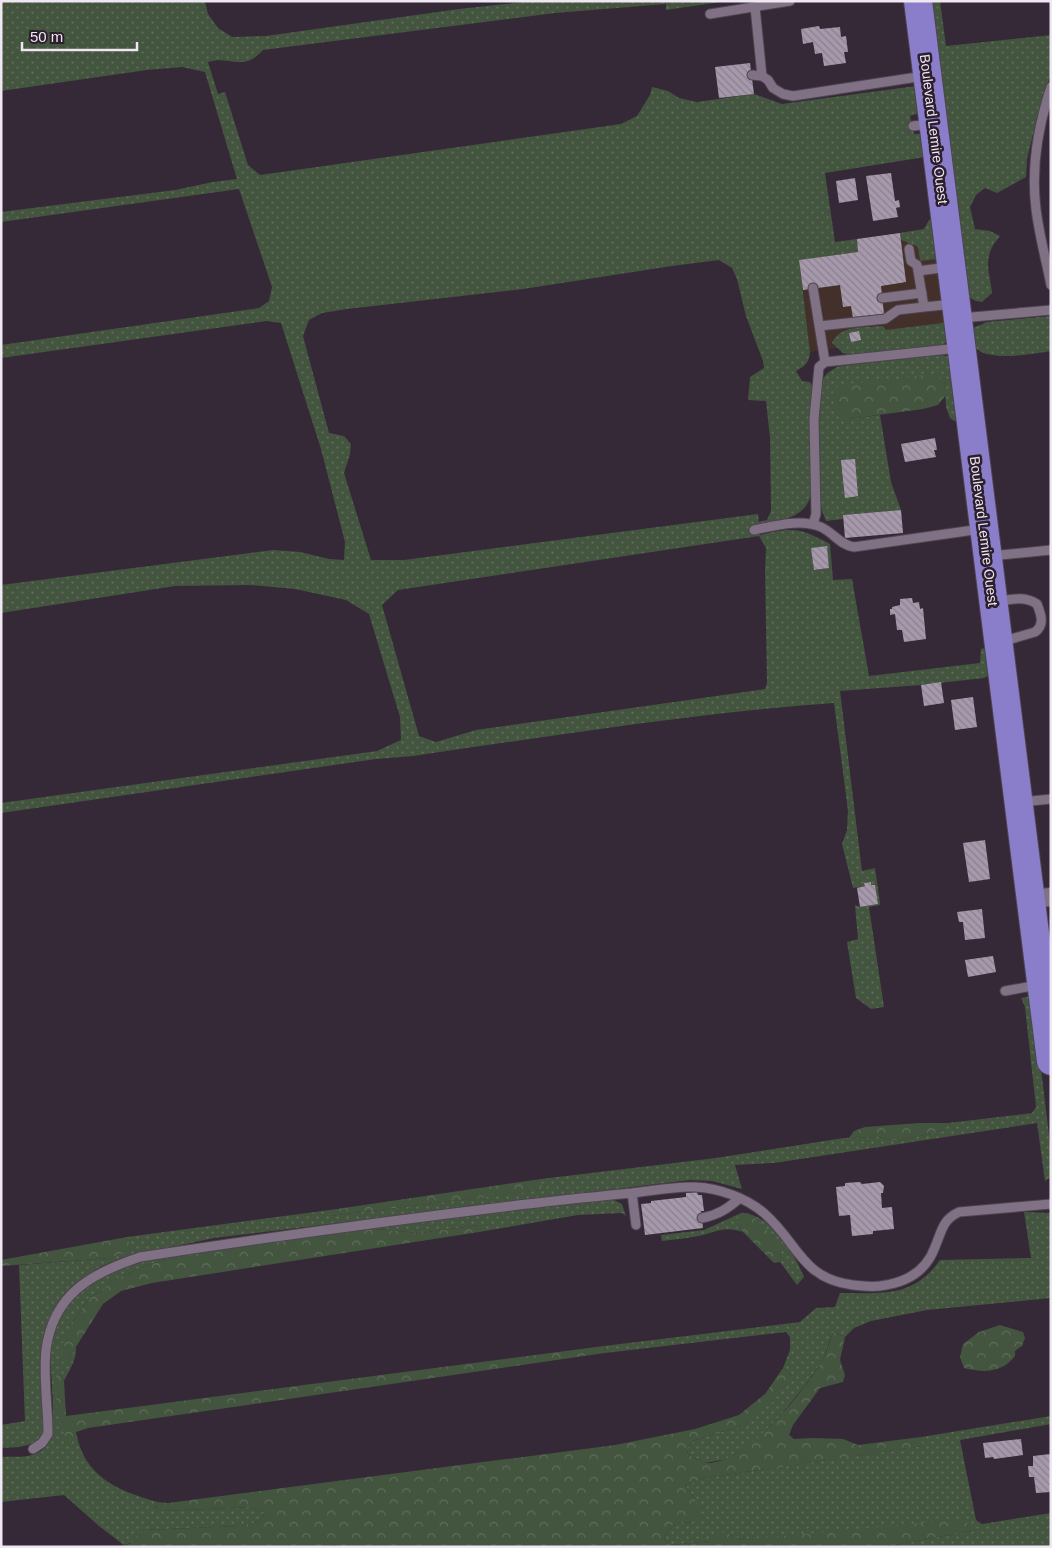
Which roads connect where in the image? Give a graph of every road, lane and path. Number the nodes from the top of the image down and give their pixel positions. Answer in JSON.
{"nodes":[{"id":1,"x":790,"y":1,"type":"edge"},
{"id":2,"x":918,"y":1,"type":"edge"},
{"id":3,"x":755,"y":7,"type":"junction"},
{"id":4,"x":710,"y":14,"type":"dead end"},
{"id":5,"x":752,"y":75,"type":"dead end"},
{"id":6,"x":762,"y":76,"type":"junction"},
{"id":7,"x":927,"y":76,"type":"junction"},
{"id":8,"x":1051,"y":88,"type":"edge"},
{"id":9,"x":909,"y":249,"type":"dead end"},
{"id":10,"x":951,"y":267,"type":"junction"},
{"id":11,"x":918,"y":271,"type":"junction"},
{"id":12,"x":1051,"y":285,"type":"edge"},
{"id":13,"x":813,"y":288,"type":"dead end"},
{"id":14,"x":922,"y":293,"type":"junction"},
{"id":15,"x":882,"y":298,"type":"dead end"},
{"id":16,"x":924,"y":307,"type":"junction"},
{"id":17,"x":1051,"y":310,"type":"edge"},
{"id":18,"x":956,"y":311,"type":"junction"},
{"id":19,"x":819,"y":326,"type":"junction"},
{"id":20,"x":961,"y":348,"type":"junction"},
{"id":21,"x":825,"y":362,"type":"junction"},
{"id":22,"x":813,"y":524,"type":"junction"},
{"id":23,"x":984,"y":528,"type":"junction"},
{"id":24,"x":754,"y":530,"type":"dead end"},
{"id":25,"x":1051,"y":550,"type":"edge"},
{"id":26,"x":988,"y":557,"type":"junction"},
{"id":27,"x":993,"y":602,"type":"junction"},
{"id":28,"x":998,"y":642,"type":"junction"},
{"id":29,"x":1051,"y":799,"type":"edge"},
{"id":30,"x":1018,"y":802,"type":"junction"},
{"id":31,"x":1040,"y":898,"type":"edge"},
{"id":32,"x":1041,"y":984,"type":"junction"},
{"id":33,"x":1005,"y":991,"type":"dead end"},
{"id":34,"x":1049,"y":1026,"type":"edge"},
{"id":35,"x":1051,"y":1061,"type":"edge"},
{"id":36,"x":632,"y":1193,"type":"junction"},
{"id":37,"x":740,"y":1198,"type":"junction"},
{"id":38,"x":1051,"y":1204,"type":"edge"},
{"id":39,"x":702,"y":1218,"type":"dead end"},
{"id":40,"x":636,"y":1225,"type":"dead end"},
{"id":41,"x":33,"y":1449,"type":"dead end"}],
"edges":[{"from":1,"to":3,"type":"lane"},
{"from":2,"to":7,"type":"main road","name":"Boulevard Lemire Ouest"},
{"from":3,"to":4,"type":"lane"},
{"from":3,"to":6,"type":"lane"},
{"from":5,"to":6,"type":"lane"},
{"from":6,"to":7,"type":"lane"},
{"from":7,"to":10,"type":"main road","name":"Boulevard Lemire Ouest"},
{"from":8,"to":12,"type":"lane"},
{"from":9,"to":11,"type":"lane"},
{"from":10,"to":11,"type":"lane"},
{"from":10,"to":18,"type":"main road","name":"Boulevard Lemire Ouest"},
{"from":11,"to":14,"type":"lane"},
{"from":13,"to":19,"type":"lane"},
{"from":14,"to":15,"type":"lane"},
{"from":14,"to":16,"type":"lane"},
{"from":16,"to":18,"type":"lane"},
{"from":16,"to":19,"type":"lane"},
{"from":17,"to":18,"type":"lane"},
{"from":18,"to":20,"type":"main road","name":"Boulevard Lemire Ouest"},
{"from":19,"to":21,"type":"lane"},
{"from":20,"to":21,"type":"lane"},
{"from":20,"to":23,"type":"main road","name":"Boulevard Lemire Ouest"},
{"from":21,"to":22,"type":"lane"},
{"from":22,"to":23,"type":"lane"},
{"from":22,"to":24,"type":"lane"},
{"from":23,"to":26,"type":"main road","name":"Boulevard Lemire Ouest"},
{"from":25,"to":26,"type":"lane"},
{"from":26,"to":27,"type":"main road","name":"Boulevard Lemire Ouest"},
{"from":27,"to":28,"type":"main road","name":"Boulevard Lemire Ouest"},
{"from":27,"to":28,"type":"lane"},
{"from":28,"to":30,"type":"main road","name":"Boulevard Lemire Ouest"},
{"from":29,"to":30,"type":"lane"},
{"from":30,"to":31,"type":"main road","name":"Boulevard Lemire Ouest"},
{"from":31,"to":32,"type":"main road","name":"Boulevard Lemire Ouest"},
{"from":32,"to":33,"type":"lane"},
{"from":32,"to":34,"type":"main road","name":"Boulevard Lemire Ouest"},
{"from":34,"to":35,"type":"main road","name":"Boulevard Lemire Ouest"},
{"from":36,"to":37,"type":"lane"},
{"from":36,"to":40,"type":"lane"},
{"from":36,"to":41,"type":"lane"},
{"from":37,"to":38,"type":"lane"},
{"from":37,"to":39,"type":"lane"}]}
